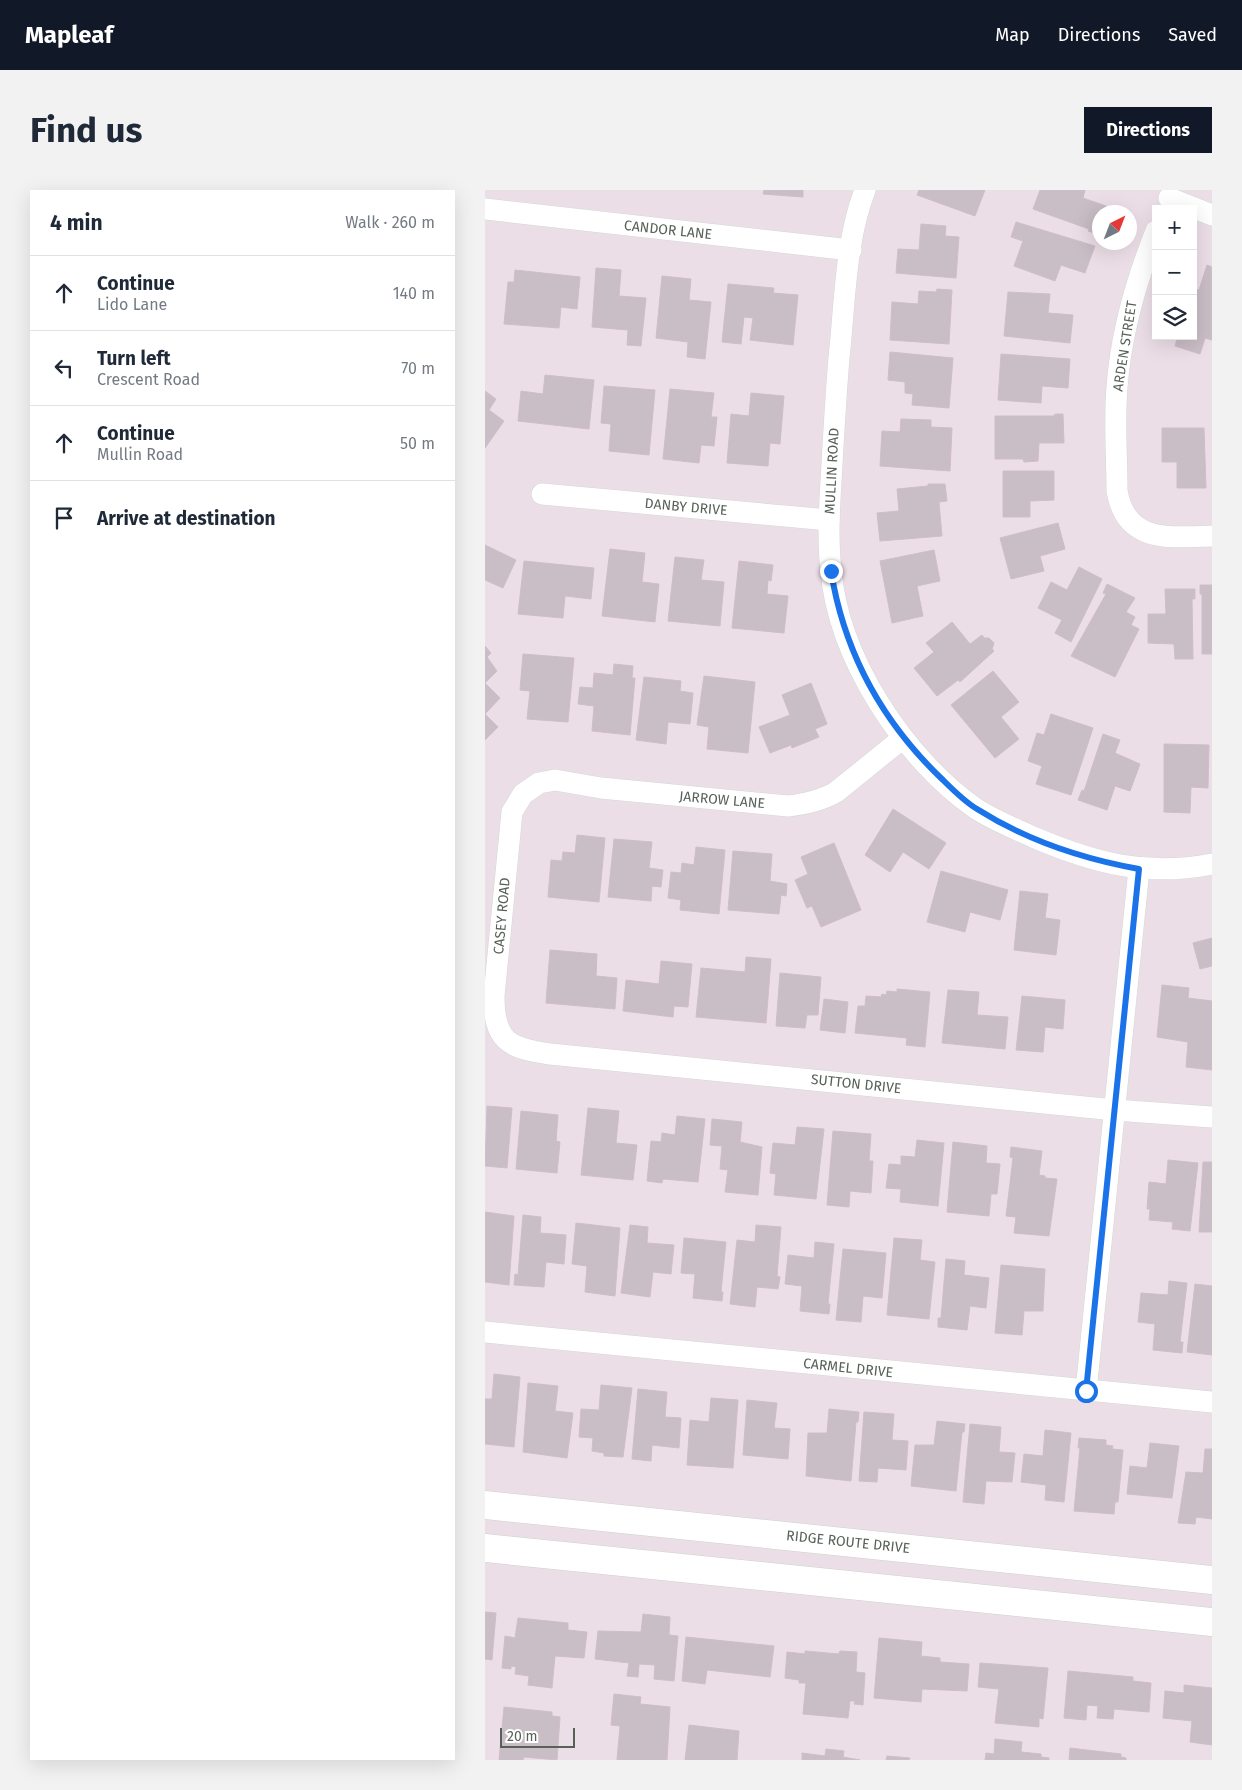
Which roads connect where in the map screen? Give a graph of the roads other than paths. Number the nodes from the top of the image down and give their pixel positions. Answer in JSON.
{"nodes":[{"id":1,"x":865,"y":190,"type":"edge"},
{"id":2,"x":1169,"y":199,"type":"edge"},
{"id":3,"x":485,"y":209,"type":"edge"},
{"id":4,"x":1212,"y":215,"type":"edge"},
{"id":5,"x":1152,"y":241,"type":"edge"},
{"id":6,"x":851,"y":250,"type":"junction"},
{"id":7,"x":542,"y":494,"type":"dead end"},
{"id":8,"x":829,"y":520,"type":"junction"},
{"id":9,"x":1212,"y":536,"type":"edge"},
{"id":10,"x":903,"y":738,"type":"junction"},
{"id":11,"x":523,"y":794,"type":"joint"},
{"id":12,"x":1212,"y":864,"type":"edge"},
{"id":13,"x":1139,"y":869,"type":"junction"},
{"id":14,"x":503,"y":1039,"type":"joint"},
{"id":15,"x":1115,"y":1110,"type":"junction"},
{"id":16,"x":1212,"y":1117,"type":"edge"},
{"id":17,"x":485,"y":1332,"type":"edge"},
{"id":18,"x":1086,"y":1391,"type":"junction"},
{"id":19,"x":1212,"y":1402,"type":"edge"},
{"id":20,"x":485,"y":1505,"type":"edge"},
{"id":21,"x":485,"y":1548,"type":"edge"},
{"id":22,"x":1212,"y":1580,"type":"edge"},
{"id":23,"x":1212,"y":1622,"type":"edge"}],
"edges":[{"from":1,"to":6,"type":"street","name":"MULLIN ROAD"},
{"from":2,"to":4,"type":"street"},
{"from":3,"to":6,"type":"street","name":"CANDOR LANE"},
{"from":5,"to":9,"type":"street","name":"ARDEN STREET"},
{"from":6,"to":8,"type":"street","name":"MULLIN ROAD"},
{"from":7,"to":8,"type":"street","name":"DANBY DRIVE"},
{"from":8,"to":10,"type":"street","name":"MULLIN ROAD"},
{"from":10,"to":11,"type":"street","name":"JARROW LANE"},
{"from":10,"to":13,"type":"street","name":"MULLIN ROAD"},
{"from":11,"to":14,"type":"street","name":"CASEY ROAD"},
{"from":12,"to":13,"type":"street","name":"MULLIN ROAD"},
{"from":13,"to":15,"type":"street"},
{"from":14,"to":15,"type":"street","name":"SUTTON DRIVE"},
{"from":15,"to":16,"type":"street","name":"SUTTON DRIVE"},
{"from":15,"to":18,"type":"street"},
{"from":17,"to":18,"type":"street","name":"CARMEL DRIVE"},
{"from":18,"to":19,"type":"street","name":"CARMEL DRIVE"},
{"from":20,"to":22,"type":"main road","name":"RIDGE ROUTE DRIVE"},
{"from":21,"to":23,"type":"main road"}]}
